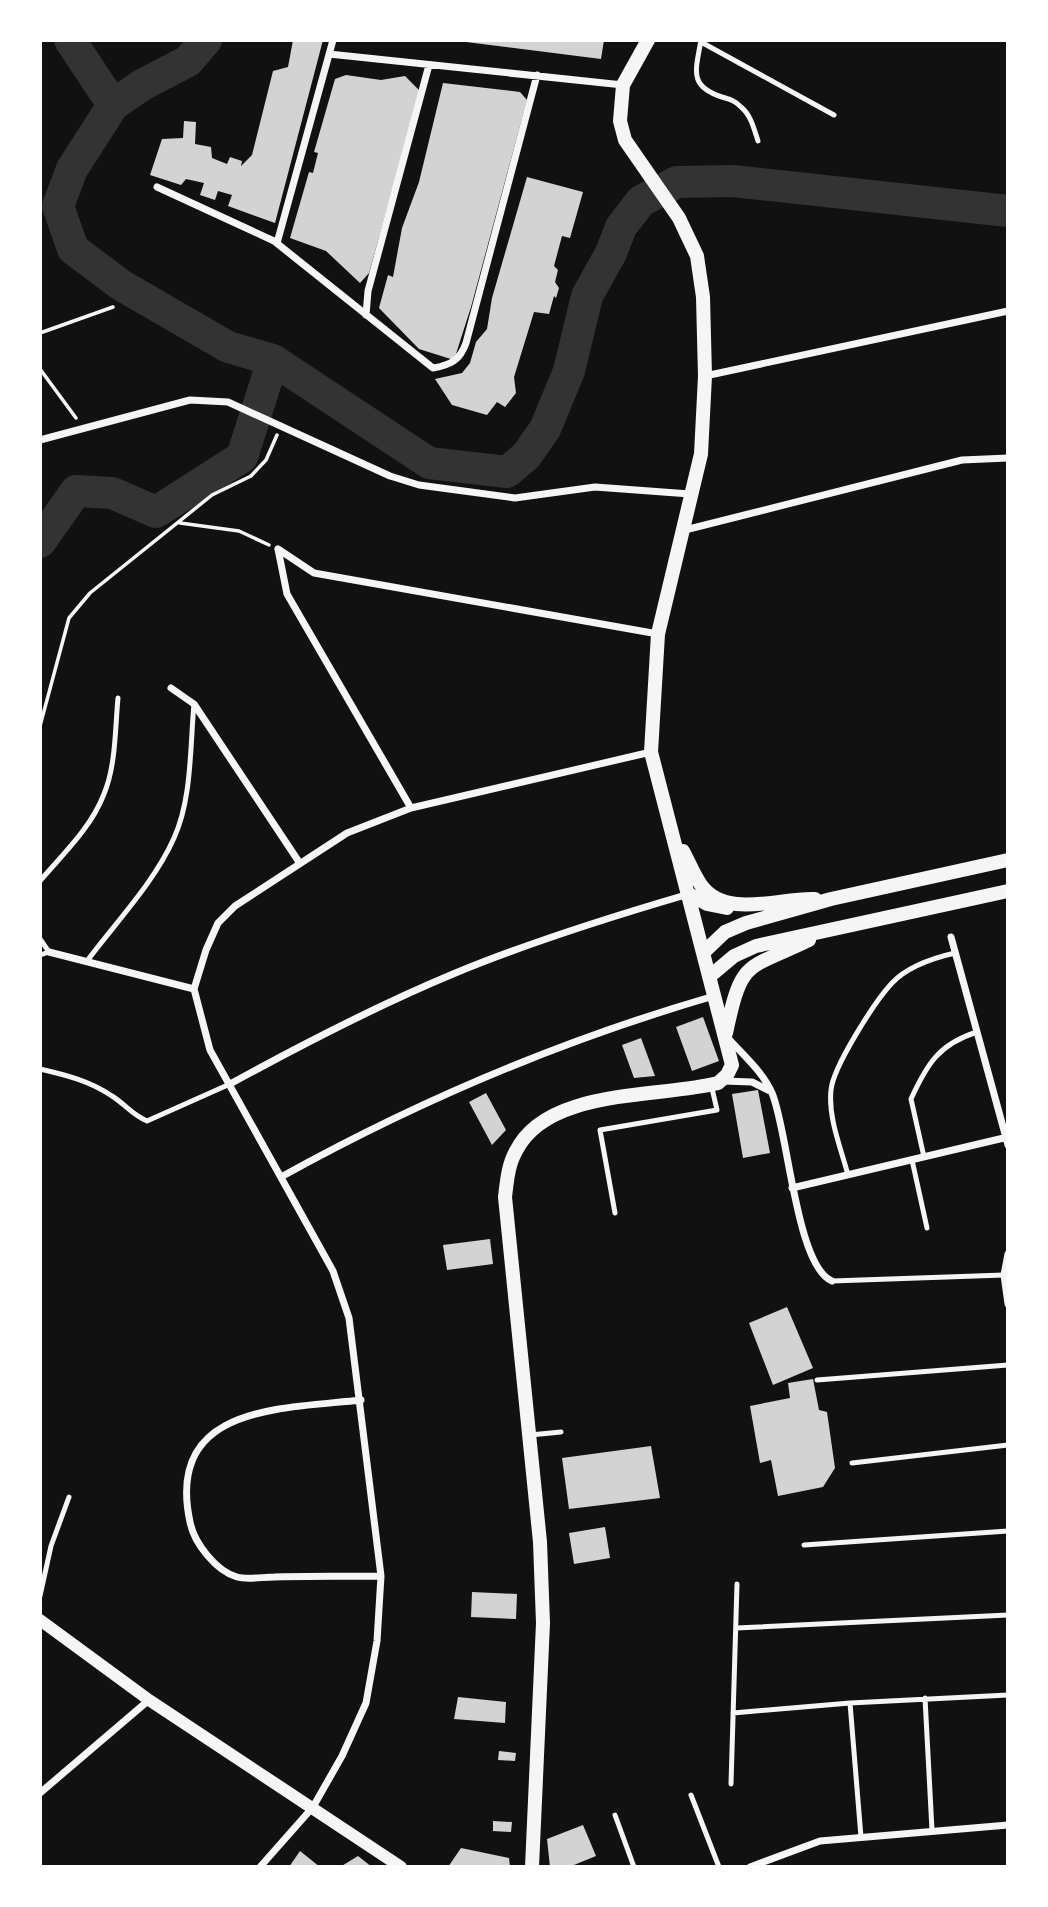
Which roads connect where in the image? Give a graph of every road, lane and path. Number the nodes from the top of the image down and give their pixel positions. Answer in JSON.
{"nodes":[{"id":1,"x":333,"y":40,"type":"edge"},
{"id":2,"x":648,"y":40,"type":"edge"},
{"id":3,"x":701,"y":41,"type":"edge"},
{"id":4,"x":329,"y":54,"type":"junction"},
{"id":5,"x":429,"y":65,"type":"junction"},
{"id":6,"x":537,"y":75,"type":"junction"},
{"id":7,"x":624,"y":85,"type":"junction"},
{"id":8,"x":834,"y":116,"type":"dead end"},
{"id":9,"x":758,"y":141,"type":"dead end"},
{"id":10,"x":157,"y":187,"type":"dead end"},
{"id":11,"x":277,"y":243,"type":"junction"},
{"id":12,"x":113,"y":307,"type":"dead end"},
{"id":13,"x":1008,"y":311,"type":"edge"},
{"id":14,"x":366,"y":315,"type":"junction"},
{"id":15,"x":40,"y":332,"type":"edge"},
{"id":16,"x":40,"y":369,"type":"edge"},
{"id":17,"x":705,"y":376,"type":"junction"},
{"id":18,"x":281,"y":424,"type":"junction"},
{"id":19,"x":83,"y":429,"type":"junction"},
{"id":20,"x":40,"y":440,"type":"edge"},
{"id":21,"x":1008,"y":458,"type":"edge"},
{"id":22,"x":690,"y":494,"type":"junction"},
{"id":23,"x":180,"y":523,"type":"junction"},
{"id":24,"x":681,"y":531,"type":"junction"},
{"id":25,"x":278,"y":549,"type":"junction"},
{"id":26,"x":658,"y":634,"type":"junction"},
{"id":27,"x":171,"y":688,"type":"dead end"},
{"id":28,"x":118,"y":698,"type":"dead end"},
{"id":29,"x":194,"y":704,"type":"junction"},
{"id":30,"x":40,"y":726,"type":"edge"},
{"id":31,"x":651,"y":752,"type":"junction"},
{"id":32,"x":411,"y":808,"type":"junction"},
{"id":33,"x":670,"y":825,"type":"junction"},
{"id":34,"x":1008,"y":860,"type":"edge"},
{"id":35,"x":299,"y":862,"type":"junction"},
{"id":36,"x":40,"y":881,"type":"edge"},
{"id":37,"x":1008,"y":891,"type":"edge"},
{"id":38,"x":690,"y":894,"type":"junction"},
{"id":39,"x":831,"y":899,"type":"junction"},
{"id":40,"x":746,"y":905,"type":"junction"},
{"id":41,"x":832,"y":929,"type":"junction"},
{"id":42,"x":951,"y":937,"type":"dead end"},
{"id":43,"x":40,"y":939,"type":"edge"},
{"id":44,"x":49,"y":952,"type":"junction"},
{"id":45,"x":704,"y":952,"type":"junction"},
{"id":46,"x":955,"y":953,"type":"junction"},
{"id":47,"x":40,"y":955,"type":"edge"},
{"id":48,"x":87,"y":961,"type":"junction"},
{"id":49,"x":709,"y":976,"type":"junction"},
{"id":50,"x":194,"y":989,"type":"junction"},
{"id":51,"x":714,"y":996,"type":"junction"},
{"id":52,"x":977,"y":1032,"type":"junction"},
{"id":53,"x":726,"y":1034,"type":"junction"},
{"id":54,"x":40,"y":1069,"type":"edge"},
{"id":55,"x":230,"y":1084,"type":"junction"},
{"id":56,"x":715,"y":1084,"type":"junction"},
{"id":57,"x":772,"y":1093,"type":"junction"},
{"id":58,"x":1007,"y":1140,"type":"edge"},
{"id":59,"x":923,"y":1157,"type":"junction"},
{"id":60,"x":912,"y":1160,"type":"junction"},
{"id":61,"x":848,"y":1175,"type":"junction"},
{"id":62,"x":281,"y":1177,"type":"junction"},
{"id":63,"x":792,"y":1188,"type":"junction"},
{"id":64,"x":615,"y":1213,"type":"dead end"},
{"id":65,"x":927,"y":1228,"type":"dead end"},
{"id":66,"x":1008,"y":1254,"type":"edge"},
{"id":67,"x":1004,"y":1275,"type":"junction"},
{"id":68,"x":832,"y":1281,"type":"joint"},
{"id":69,"x":1008,"y":1304,"type":"edge"},
{"id":70,"x":1008,"y":1365,"type":"edge"},
{"id":71,"x":817,"y":1380,"type":"dead end"},
{"id":72,"x":361,"y":1400,"type":"junction"},
{"id":73,"x":561,"y":1432,"type":"dead end"},
{"id":74,"x":530,"y":1435,"type":"junction"},
{"id":75,"x":1008,"y":1445,"type":"edge"},
{"id":76,"x":852,"y":1463,"type":"dead end"},
{"id":77,"x":69,"y":1497,"type":"dead end"},
{"id":78,"x":1008,"y":1531,"type":"edge"},
{"id":79,"x":804,"y":1545,"type":"dead end"},
{"id":80,"x":381,"y":1576,"type":"junction"},
{"id":81,"x":737,"y":1584,"type":"dead end"},
{"id":82,"x":40,"y":1596,"type":"edge"},
{"id":83,"x":1008,"y":1615,"type":"edge"},
{"id":84,"x":40,"y":1620,"type":"edge"},
{"id":85,"x":736,"y":1628,"type":"junction"},
{"id":86,"x":1008,"y":1695,"type":"edge"},
{"id":87,"x":926,"y":1698,"type":"junction"},
{"id":88,"x":149,"y":1700,"type":"junction"},
{"id":89,"x":850,"y":1703,"type":"junction"},
{"id":90,"x":733,"y":1713,"type":"junction"},
{"id":91,"x":732,"y":1784,"type":"dead end"},
{"id":92,"x":40,"y":1793,"type":"edge"},
{"id":93,"x":691,"y":1796,"type":"dead end"},
{"id":94,"x":313,"y":1807,"type":"junction"},
{"id":95,"x":615,"y":1815,"type":"dead end"},
{"id":96,"x":1008,"y":1825,"type":"edge"},
{"id":97,"x":932,"y":1830,"type":"junction"},
{"id":98,"x":861,"y":1837,"type":"junction"},
{"id":99,"x":260,"y":1867,"type":"edge"},
{"id":100,"x":401,"y":1867,"type":"edge"},
{"id":101,"x":532,"y":1867,"type":"edge"},
{"id":102,"x":634,"y":1867,"type":"edge"},
{"id":103,"x":719,"y":1867,"type":"edge"},
{"id":104,"x":750,"y":1867,"type":"edge"}],
"edges":[{"from":1,"to":4,"type":"street"},
{"from":2,"to":7,"type":"main road"},
{"from":3,"to":8,"type":"lane"},
{"from":3,"to":9,"type":"lane"},
{"from":4,"to":5,"type":"street"},
{"from":4,"to":11,"type":"street"},
{"from":5,"to":6,"type":"street"},
{"from":5,"to":14,"type":"street"},
{"from":6,"to":7,"type":"street"},
{"from":6,"to":14,"type":"street"},
{"from":7,"to":17,"type":"main road"},
{"from":10,"to":11,"type":"street"},
{"from":11,"to":14,"type":"street"},
{"from":12,"to":15,"type":"path"},
{"from":13,"to":17,"type":"street"},
{"from":16,"to":19,"type":"path"},
{"from":17,"to":22,"type":"main road"},
{"from":18,"to":19,"type":"street"},
{"from":18,"to":22,"type":"street"},
{"from":18,"to":23,"type":"path"},
{"from":19,"to":20,"type":"street"},
{"from":21,"to":24,"type":"street"},
{"from":22,"to":24,"type":"main road"},
{"from":23,"to":25,"type":"path"},
{"from":23,"to":30,"type":"path"},
{"from":24,"to":26,"type":"main road"},
{"from":25,"to":26,"type":"street"},
{"from":25,"to":32,"type":"street"},
{"from":26,"to":31,"type":"main road"},
{"from":27,"to":29,"type":"street"},
{"from":28,"to":36,"type":"lane"},
{"from":29,"to":35,"type":"street"},
{"from":29,"to":48,"type":"lane"},
{"from":31,"to":32,"type":"street"},
{"from":31,"to":33,"type":"main road"},
{"from":32,"to":35,"type":"street"},
{"from":33,"to":38,"type":"main road"},
{"from":33,"to":40,"type":"main road"},
{"from":34,"to":39,"type":"main road"},
{"from":35,"to":50,"type":"street"},
{"from":37,"to":41,"type":"main road"},
{"from":38,"to":40,"type":"main road"},
{"from":38,"to":45,"type":"main road"},
{"from":38,"to":55,"type":"street"},
{"from":39,"to":40,"type":"main road"},
{"from":39,"to":45,"type":"main road"},
{"from":41,"to":49,"type":"main road"},
{"from":41,"to":53,"type":"main road"},
{"from":42,"to":46,"type":"street"},
{"from":43,"to":44,"type":"lane"},
{"from":44,"to":47,"type":"lane"},
{"from":44,"to":48,"type":"street"},
{"from":45,"to":49,"type":"main road"},
{"from":46,"to":52,"type":"street"},
{"from":46,"to":61,"type":"lane"},
{"from":48,"to":50,"type":"street"},
{"from":49,"to":51,"type":"main road"},
{"from":50,"to":55,"type":"street"},
{"from":51,"to":53,"type":"main road"},
{"from":51,"to":62,"type":"street"},
{"from":52,"to":58,"type":"street"},
{"from":52,"to":59,"type":"lane"},
{"from":53,"to":56,"type":"main road"},
{"from":53,"to":57,"type":"street"},
{"from":54,"to":55,"type":"lane"},
{"from":55,"to":62,"type":"street"},
{"from":56,"to":57,"type":"street"},
{"from":56,"to":64,"type":"lane"},
{"from":56,"to":74,"type":"main road"},
{"from":57,"to":63,"type":"street"},
{"from":58,"to":59,"type":"street"},
{"from":59,"to":60,"type":"street"},
{"from":60,"to":61,"type":"street"},
{"from":60,"to":65,"type":"lane"},
{"from":61,"to":63,"type":"street"},
{"from":62,"to":72,"type":"street"},
{"from":63,"to":68,"type":"street"},
{"from":66,"to":67,"type":"street"},
{"from":67,"to":68,"type":"lane"},
{"from":67,"to":69,"type":"street"},
{"from":70,"to":71,"type":"lane"},
{"from":72,"to":80,"type":"street"},
{"from":72,"to":80,"type":"street"},
{"from":73,"to":74,"type":"lane"},
{"from":74,"to":101,"type":"main road"},
{"from":75,"to":76,"type":"lane"},
{"from":77,"to":82,"type":"lane"},
{"from":78,"to":79,"type":"lane"},
{"from":80,"to":94,"type":"street"},
{"from":81,"to":85,"type":"lane"},
{"from":83,"to":85,"type":"lane"},
{"from":84,"to":88,"type":"street"},
{"from":85,"to":90,"type":"lane"},
{"from":86,"to":87,"type":"lane"},
{"from":87,"to":89,"type":"lane"},
{"from":87,"to":97,"type":"lane"},
{"from":88,"to":92,"type":"street"},
{"from":88,"to":94,"type":"street"},
{"from":89,"to":90,"type":"lane"},
{"from":89,"to":98,"type":"lane"},
{"from":90,"to":91,"type":"lane"},
{"from":93,"to":103,"type":"lane"},
{"from":94,"to":99,"type":"street"},
{"from":94,"to":100,"type":"street"},
{"from":95,"to":102,"type":"lane"},
{"from":96,"to":97,"type":"street"},
{"from":97,"to":98,"type":"street"},
{"from":98,"to":104,"type":"street"}]}
